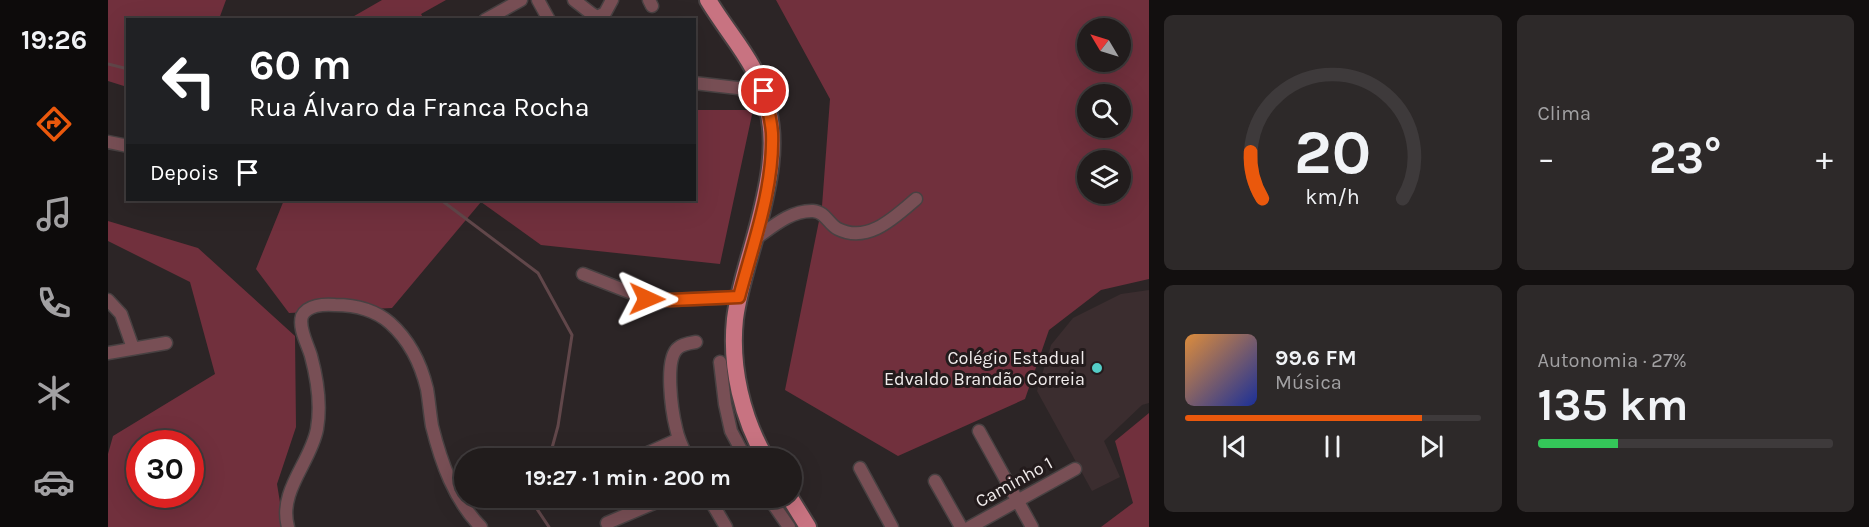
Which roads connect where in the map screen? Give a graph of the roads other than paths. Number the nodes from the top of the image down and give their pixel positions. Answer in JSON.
{"nodes":[{"id":1,"x":521,"y":0,"type":"edge"},
{"id":2,"x":538,"y":0,"type":"edge"},
{"id":3,"x":574,"y":0,"type":"edge"},
{"id":4,"x":612,"y":0,"type":"edge"},
{"id":5,"x":708,"y":0,"type":"edge"},
{"id":6,"x":489,"y":18,"type":"edge"},
{"id":7,"x":548,"y":18,"type":"edge"},
{"id":8,"x":696,"y":83,"type":"edge"},
{"id":9,"x":764,"y":91,"type":"junction"},
{"id":10,"x":108,"y":142,"type":"edge"},
{"id":11,"x":126,"y":146,"type":"edge"},
{"id":12,"x":916,"y":199,"type":"dead end"},
{"id":13,"x":755,"y":238,"type":"junction"},
{"id":14,"x":584,"y":274,"type":"dead end"},
{"id":15,"x":739,"y":297,"type":"junction"},
{"id":16,"x":108,"y":300,"type":"edge"},
{"id":17,"x":696,"y":342,"type":"dead end"},
{"id":18,"x":166,"y":343,"type":"dead end"},
{"id":19,"x":133,"y":348,"type":"junction"},
{"id":20,"x":108,"y":352,"type":"edge"},
{"id":21,"x":720,"y":362,"type":"dead end"},
{"id":22,"x":979,"y":431,"type":"dead end"},
{"id":23,"x":679,"y":439,"type":"junction"},
{"id":24,"x":659,"y":448,"type":"edge"},
{"id":25,"x":683,"y":448,"type":"edge"},
{"id":26,"x":740,"y":448,"type":"edge"},
{"id":27,"x":760,"y":448,"type":"edge"},
{"id":28,"x":860,"y":468,"type":"dead end"},
{"id":29,"x":1075,"y":468,"type":"dead end"},
{"id":30,"x":935,"y":481,"type":"dead end"},
{"id":31,"x":1018,"y":500,"type":"junction"},
{"id":32,"x":642,"y":508,"type":"edge"},
{"id":33,"x":716,"y":508,"type":"edge"},
{"id":34,"x":776,"y":508,"type":"edge"},
{"id":35,"x":796,"y":508,"type":"edge"},
{"id":36,"x":607,"y":523,"type":"dead end"},
{"id":37,"x":288,"y":527,"type":"edge"},
{"id":38,"x":481,"y":527,"type":"edge"},
{"id":39,"x":726,"y":527,"type":"edge"},
{"id":40,"x":789,"y":527,"type":"edge"},
{"id":41,"x":808,"y":527,"type":"edge"},
{"id":42,"x":892,"y":527,"type":"edge"},
{"id":43,"x":961,"y":527,"type":"edge"},
{"id":44,"x":970,"y":527,"type":"edge"},
{"id":45,"x":1032,"y":527,"type":"edge"}],
"edges":[{"from":1,"to":6,"type":"street"},
{"from":2,"to":7,"type":"street"},
{"from":3,"to":4,"type":"street"},
{"from":5,"to":9,"type":"main road"},
{"from":8,"to":9,"type":"street"},
{"from":9,"to":13,"type":"main road"},
{"from":10,"to":11,"type":"street"},
{"from":12,"to":13,"type":"street"},
{"from":13,"to":15,"type":"main road"},
{"from":14,"to":15,"type":"street"},
{"from":15,"to":27,"type":"main road"},
{"from":16,"to":19,"type":"street"},
{"from":17,"to":23,"type":"street"},
{"from":18,"to":19,"type":"street"},
{"from":19,"to":20,"type":"street"},
{"from":21,"to":26,"type":"street"},
{"from":22,"to":31,"type":"street"},
{"from":23,"to":24,"type":"street"},
{"from":23,"to":25,"type":"street"},
{"from":28,"to":42,"type":"street"},
{"from":29,"to":31,"type":"street","name":"Caminho 1"},
{"from":30,"to":43,"type":"street"},
{"from":31,"to":44,"type":"street","name":"Caminho 1"},
{"from":31,"to":45,"type":"street"},
{"from":32,"to":36,"type":"street"},
{"from":33,"to":39,"type":"street"},
{"from":34,"to":40,"type":"street"},
{"from":35,"to":41,"type":"main road"},
{"from":37,"to":38,"type":"street"}]}
